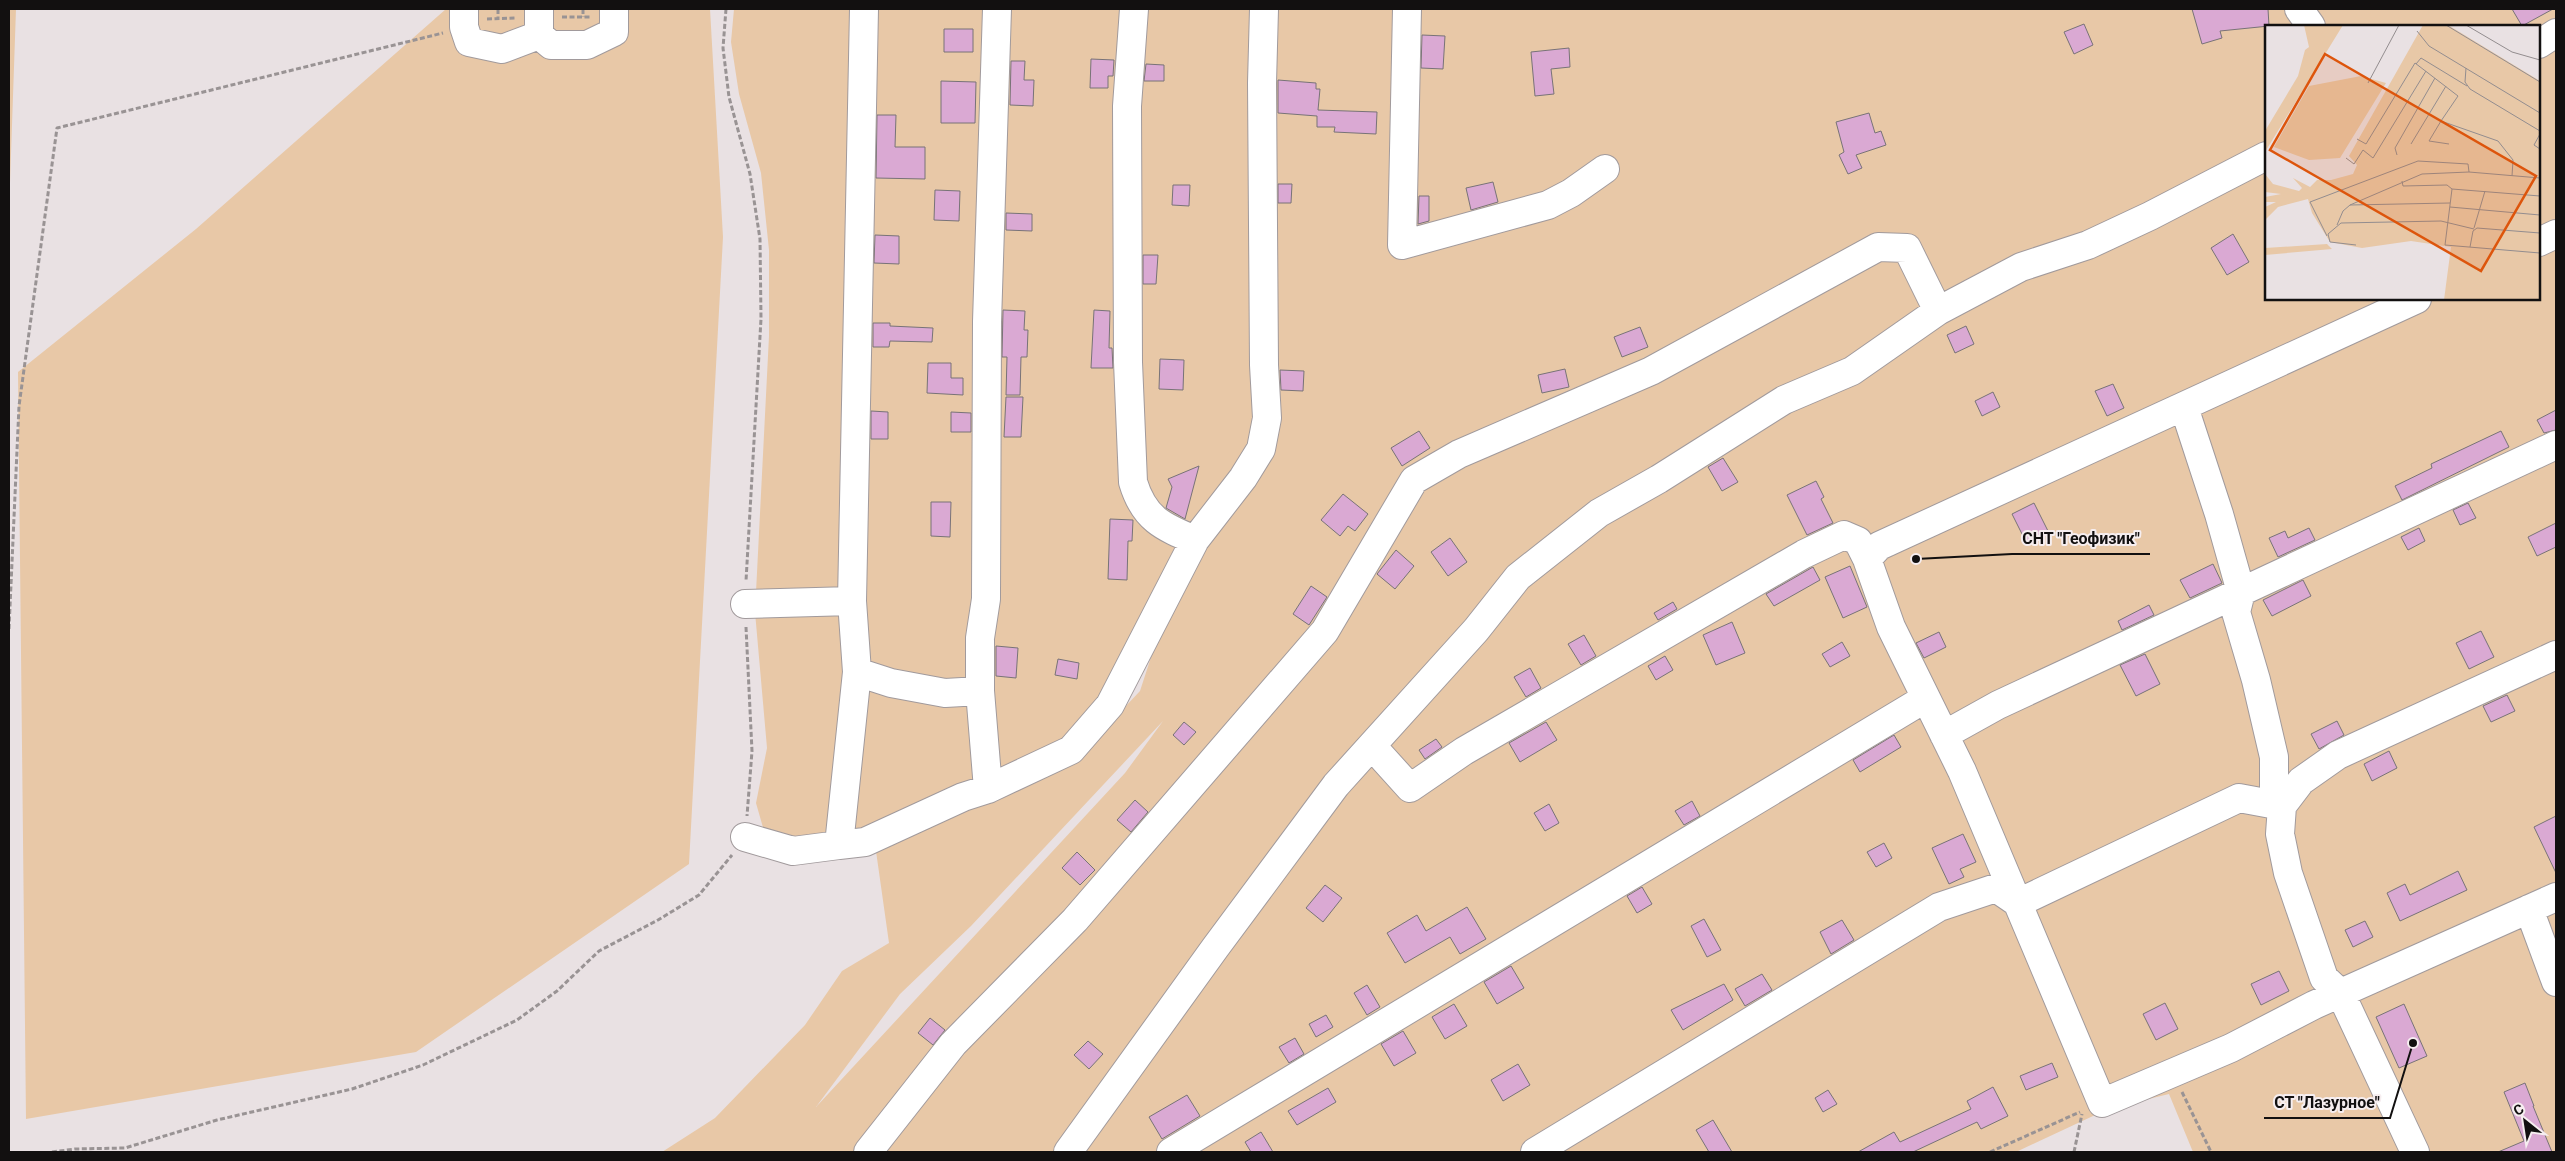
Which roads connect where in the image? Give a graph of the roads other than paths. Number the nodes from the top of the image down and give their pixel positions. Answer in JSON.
{"nodes":[{"id":1,"x":614,"y":9,"type":"edge"},
{"id":2,"x":864,"y":9,"type":"edge"},
{"id":3,"x":998,"y":9,"type":"edge"},
{"id":4,"x":1134,"y":9,"type":"edge"},
{"id":5,"x":1264,"y":9,"type":"edge"},
{"id":6,"x":1407,"y":9,"type":"edge"},
{"id":7,"x":2299,"y":9,"type":"edge"},
{"id":8,"x":464,"y":18,"type":"edge"},
{"id":9,"x":539,"y":22,"type":"edge"},
{"id":10,"x":2310,"y":25,"type":"edge"},
{"id":11,"x":2556,"y":33,"type":"edge"},
{"id":12,"x":2540,"y":43,"type":"edge"},
{"id":13,"x":2265,"y":157,"type":"edge"},
{"id":14,"x":1605,"y":169,"type":"dead end"},
{"id":15,"x":2556,"y":234,"type":"edge"},
{"id":16,"x":2540,"y":242,"type":"edge"},
{"id":17,"x":2415,"y":300,"type":"edge"},
{"id":18,"x":1938,"y":311,"type":"junction"},
{"id":19,"x":2184,"y":407,"type":"junction"},
{"id":20,"x":2556,"y":445,"type":"edge"},
{"id":21,"x":1195,"y":540,"type":"junction"},
{"id":22,"x":1868,"y":559,"type":"junction"},
{"id":23,"x":2241,"y":592,"type":"junction"},
{"id":24,"x":852,"y":601,"type":"junction"},
{"id":25,"x":745,"y":604,"type":"road end"},
{"id":26,"x":2556,"y":655,"type":"edge"},
{"id":27,"x":857,"y":672,"type":"junction"},
{"id":28,"x":980,"y":691,"type":"junction"},
{"id":29,"x":1926,"y":698,"type":"junction"},
{"id":30,"x":1944,"y":734,"type":"junction"},
{"id":31,"x":1372,"y":746,"type":"junction"},
{"id":32,"x":988,"y":789,"type":"junction"},
{"id":33,"x":2278,"y":805,"type":"junction"},
{"id":34,"x":745,"y":837,"type":"road end"},
{"id":35,"x":839,"y":846,"type":"junction"},
{"id":36,"x":2556,"y":897,"type":"edge"},
{"id":37,"x":2018,"y":903,"type":"junction"},
{"id":38,"x":2529,"y":909,"type":"junction"},
{"id":39,"x":2556,"y":982,"type":"edge"},
{"id":40,"x":2340,"y":994,"type":"junction"},
{"id":41,"x":868,"y":1152,"type":"edge"},
{"id":42,"x":1068,"y":1152,"type":"edge"},
{"id":43,"x":1171,"y":1152,"type":"edge"},
{"id":44,"x":1535,"y":1152,"type":"edge"},
{"id":45,"x":2415,"y":1152,"type":"edge"}],
"edges":[{"from":1,"to":9,"type":"street"},
{"from":2,"to":24,"type":"street"},
{"from":3,"to":28,"type":"street"},
{"from":4,"to":21,"type":"street"},
{"from":5,"to":21,"type":"street"},
{"from":6,"to":14,"type":"street"},
{"from":7,"to":10,"type":"street"},
{"from":8,"to":9,"type":"street"},
{"from":11,"to":12,"type":"street"},
{"from":13,"to":18,"type":"street"},
{"from":15,"to":16,"type":"street"},
{"from":17,"to":19,"type":"street"},
{"from":18,"to":31,"type":"street"},
{"from":18,"to":41,"type":"street"},
{"from":19,"to":22,"type":"street"},
{"from":19,"to":23,"type":"street"},
{"from":20,"to":23,"type":"street"},
{"from":21,"to":32,"type":"street"},
{"from":22,"to":29,"type":"street"},
{"from":22,"to":31,"type":"street"},
{"from":23,"to":30,"type":"street"},
{"from":23,"to":33,"type":"street"},
{"from":24,"to":25,"type":"street"},
{"from":24,"to":27,"type":"street"},
{"from":26,"to":33,"type":"street"},
{"from":27,"to":28,"type":"street"},
{"from":27,"to":35,"type":"street"},
{"from":28,"to":32,"type":"street"},
{"from":29,"to":30,"type":"street"},
{"from":29,"to":43,"type":"street"},
{"from":30,"to":37,"type":"street"},
{"from":31,"to":42,"type":"street"},
{"from":32,"to":35,"type":"street"},
{"from":33,"to":37,"type":"street"},
{"from":33,"to":40,"type":"street"},
{"from":34,"to":35,"type":"street"},
{"from":36,"to":38,"type":"street"},
{"from":37,"to":40,"type":"street"},
{"from":37,"to":44,"type":"street"},
{"from":38,"to":39,"type":"street"},
{"from":38,"to":40,"type":"street"},
{"from":40,"to":45,"type":"street"}]}
